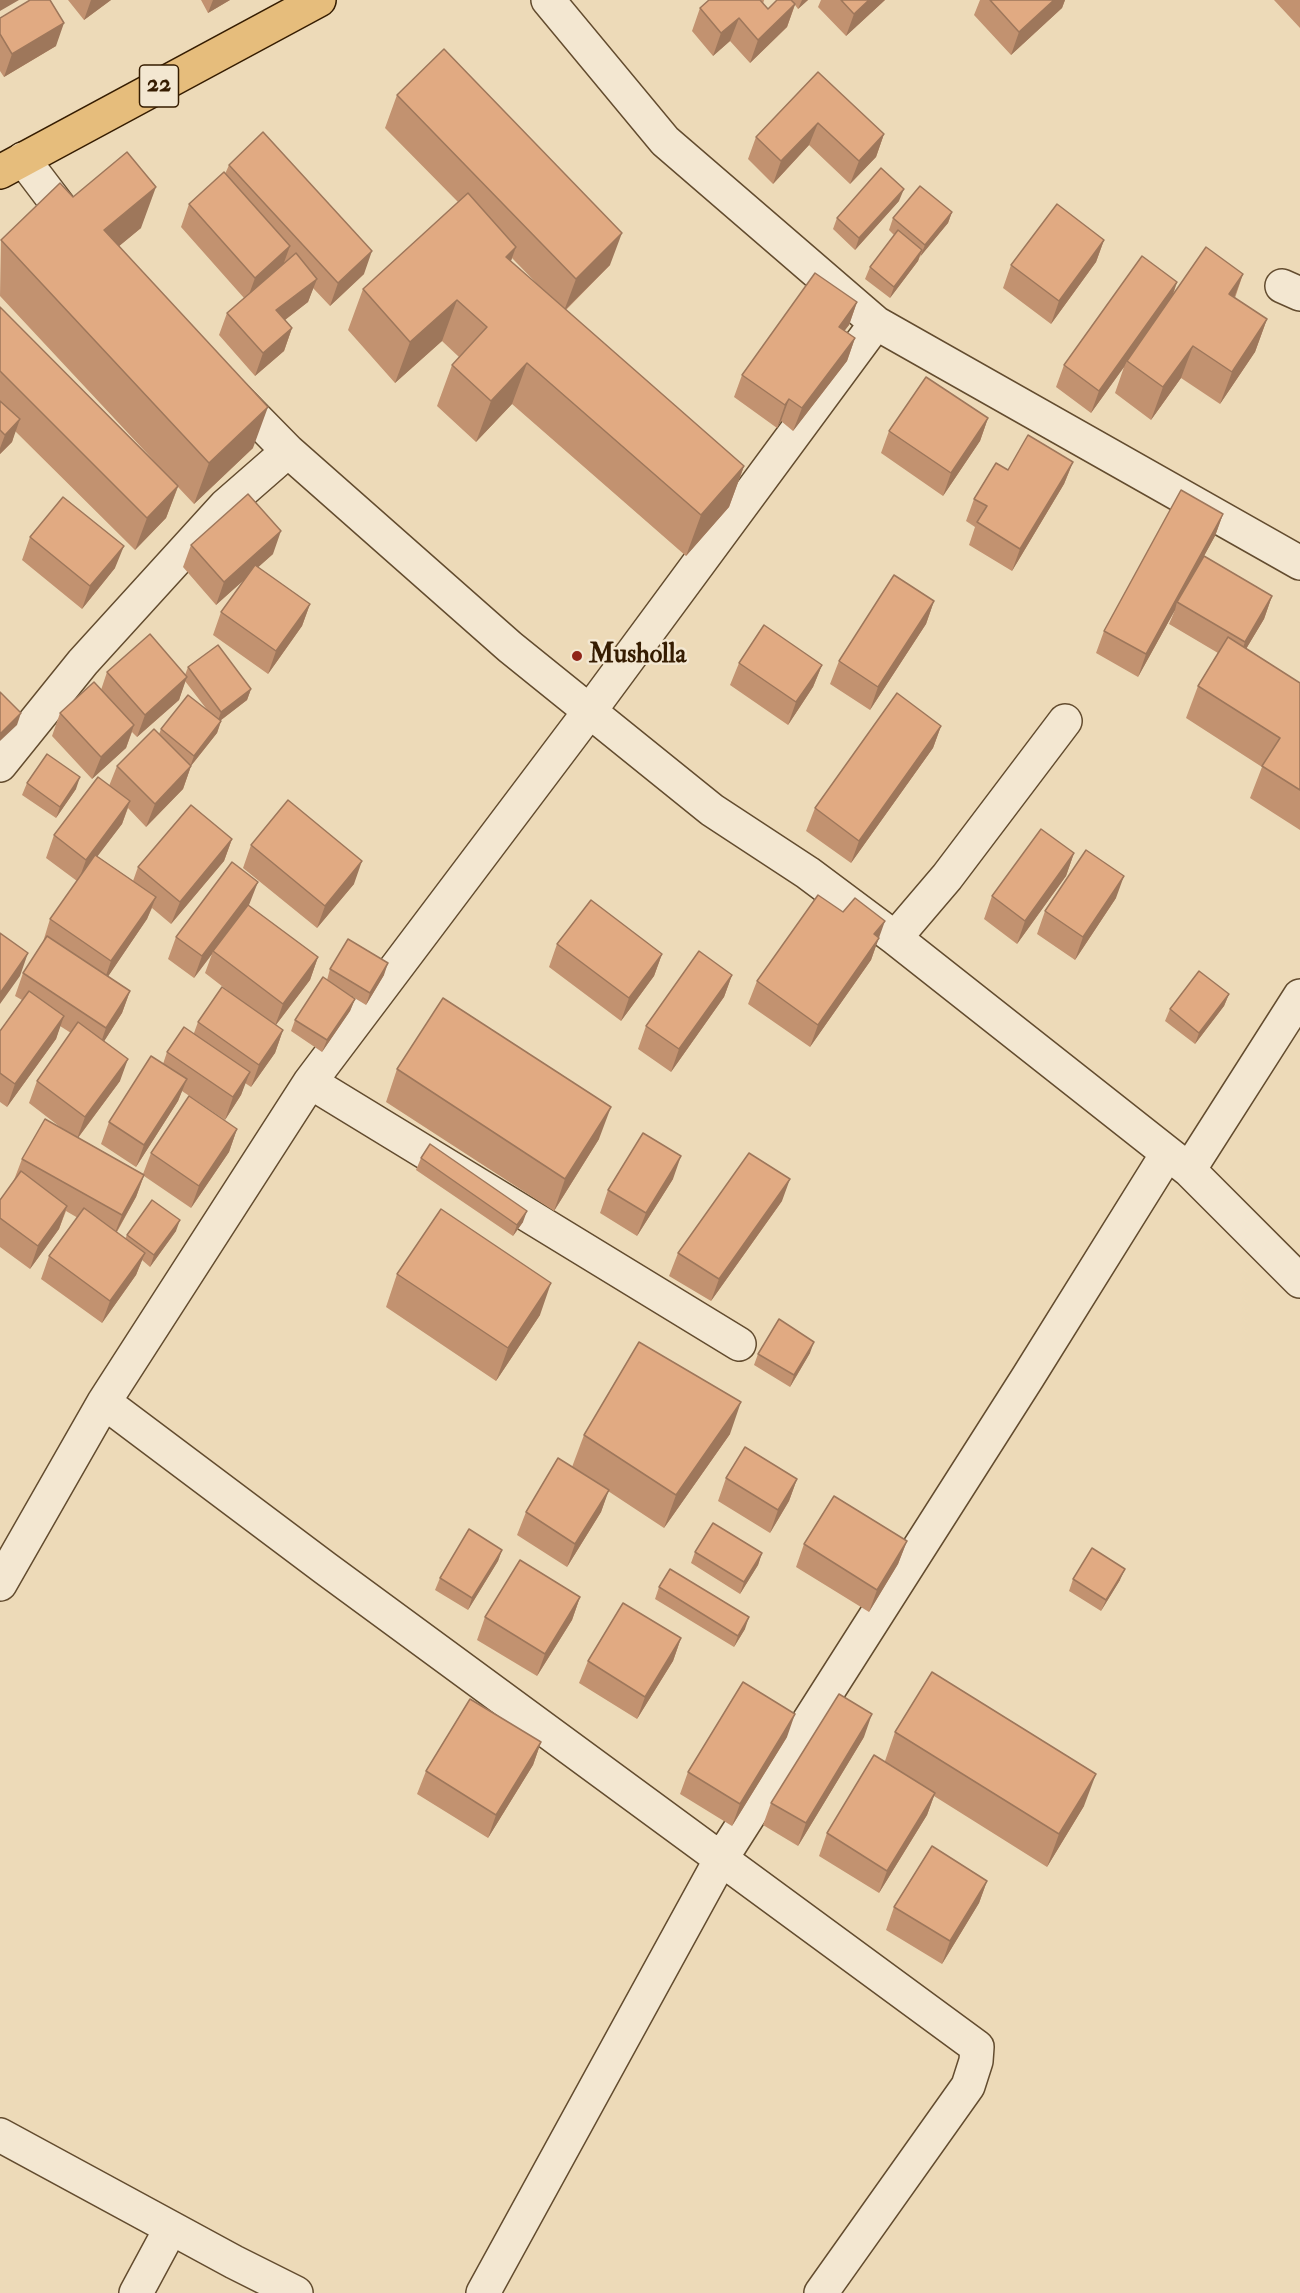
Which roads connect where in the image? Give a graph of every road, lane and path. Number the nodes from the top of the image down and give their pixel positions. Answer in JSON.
{"nodes":[{"id":1,"x":319,"y":0,"type":"edge"},
{"id":2,"x":548,"y":0,"type":"edge"},
{"id":3,"x":11,"y":166,"type":"edge"},
{"id":4,"x":74,"y":225,"type":"edge"},
{"id":5,"x":876,"y":323,"type":"junction"},
{"id":6,"x":207,"y":369,"type":"edge"},
{"id":7,"x":288,"y":451,"type":"junction"},
{"id":8,"x":1300,"y":563,"type":"edge"},
{"id":9,"x":590,"y":712,"type":"junction"},
{"id":10,"x":1065,"y":721,"type":"dead end"},
{"id":11,"x":0,"y":765,"type":"edge"},
{"id":12,"x":895,"y":939,"type":"junction"},
{"id":13,"x":1300,"y":996,"type":"edge"},
{"id":14,"x":310,"y":1082,"type":"junction"},
{"id":15,"x":1178,"y":1162,"type":"junction"},
{"id":16,"x":1300,"y":1281,"type":"edge"},
{"id":17,"x":739,"y":1344,"type":"dead end"},
{"id":18,"x":104,"y":1402,"type":"junction"},
{"id":19,"x":0,"y":1584,"type":"edge"},
{"id":20,"x":721,"y":1859,"type":"junction"},
{"id":21,"x":0,"y":2135,"type":"edge"},
{"id":22,"x":171,"y":2228,"type":"junction"},
{"id":23,"x":136,"y":2293,"type":"edge"},
{"id":24,"x":296,"y":2293,"type":"edge"},
{"id":25,"x":483,"y":2293,"type":"edge"},
{"id":26,"x":821,"y":2293,"type":"edge"}],
"edges":[{"from":1,"to":3,"type":"highway","number":"22"},
{"from":2,"to":5,"type":"street"},
{"from":3,"to":4,"type":"street"},
{"from":5,"to":8,"type":"street"},
{"from":5,"to":9,"type":"street"},
{"from":6,"to":7,"type":"street"},
{"from":7,"to":9,"type":"street"},
{"from":7,"to":11,"type":"street"},
{"from":9,"to":12,"type":"street"},
{"from":9,"to":14,"type":"street"},
{"from":10,"to":12,"type":"street"},
{"from":12,"to":15,"type":"street"},
{"from":13,"to":15,"type":"street"},
{"from":14,"to":17,"type":"street"},
{"from":14,"to":18,"type":"street"},
{"from":15,"to":16,"type":"street"},
{"from":15,"to":20,"type":"street"},
{"from":18,"to":19,"type":"street"},
{"from":18,"to":20,"type":"street"},
{"from":20,"to":25,"type":"street"},
{"from":20,"to":26,"type":"street"},
{"from":21,"to":22,"type":"street"},
{"from":22,"to":23,"type":"street"},
{"from":22,"to":24,"type":"street"}]}
